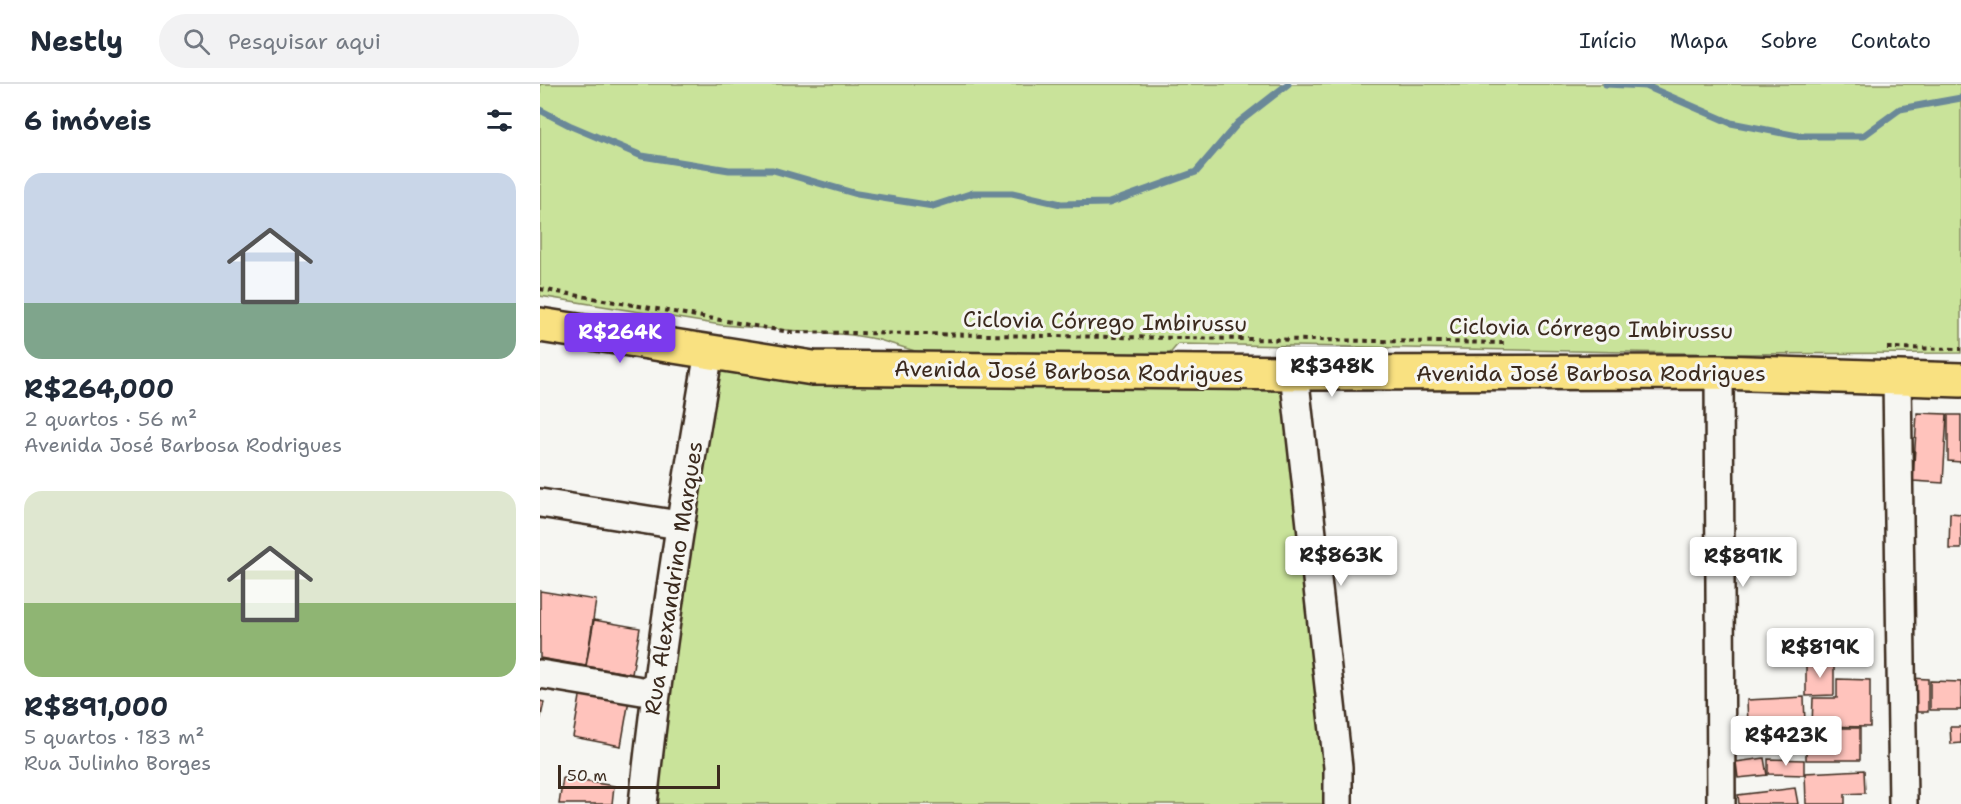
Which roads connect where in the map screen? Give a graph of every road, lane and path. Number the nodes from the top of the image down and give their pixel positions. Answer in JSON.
{"nodes":[{"id":1,"x":540,"y":289,"type":"edge"},
{"id":2,"x":540,"y":325,"type":"edge"},
{"id":3,"x":1512,"y":343,"type":"dead end"},
{"id":4,"x":1884,"y":348,"type":"dead end"},
{"id":5,"x":1961,"y":349,"type":"edge"},
{"id":6,"x":709,"y":352,"type":"junction"},
{"id":7,"x":1719,"y":372,"type":"junction"},
{"id":8,"x":1294,"y":373,"type":"junction"},
{"id":9,"x":1897,"y":379,"type":"junction"},
{"id":10,"x":1961,"y":380,"type":"edge"},
{"id":11,"x":540,"y":503,"type":"edge"},
{"id":12,"x":679,"y":525,"type":"junction"},
{"id":13,"x":540,"y":674,"type":"edge"},
{"id":14,"x":654,"y":693,"type":"junction"},
{"id":15,"x":643,"y":804,"type":"edge"},
{"id":16,"x":1338,"y":804,"type":"edge"},
{"id":17,"x":1722,"y":804,"type":"edge"},
{"id":18,"x":1903,"y":804,"type":"edge"}],
"edges":[{"from":1,"to":3,"type":"path","name":"Ciclovia Córrego Imbirussu"},
{"from":2,"to":6,"type":"main road","name":"Avenida José Barbosa Rodrigues"},
{"from":4,"to":5,"type":"path"},
{"from":6,"to":8,"type":"main road","name":"Avenida José Barbosa Rodrigues"},
{"from":6,"to":12,"type":"street","name":"Rua Alexandrino Marques"},
{"from":7,"to":8,"type":"main road","name":"Avenida José Barbosa Rodrigues"},
{"from":7,"to":9,"type":"main road","name":"Avenida José Barbosa Rodrigues"},
{"from":7,"to":17,"type":"street"},
{"from":8,"to":16,"type":"street"},
{"from":9,"to":10,"type":"main road","name":"Avenida José Barbosa Rodrigues"},
{"from":9,"to":18,"type":"street"},
{"from":11,"to":12,"type":"street"},
{"from":12,"to":14,"type":"street","name":"Rua Alexandrino Marques"},
{"from":13,"to":14,"type":"street"},
{"from":14,"to":15,"type":"street","name":"Rua Alexandrino Marques"}]}
